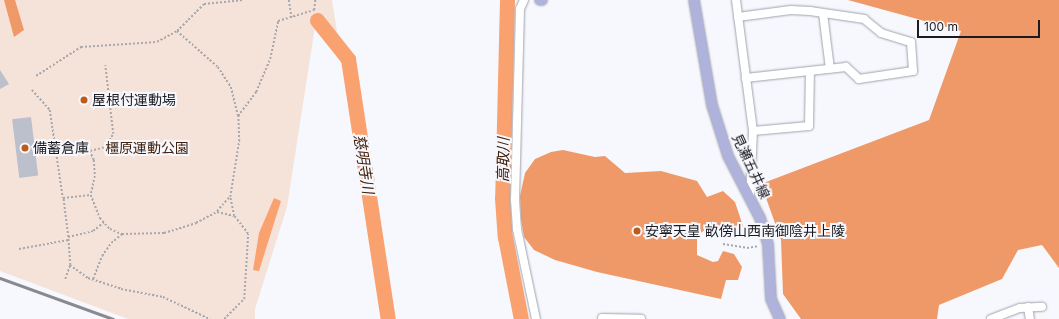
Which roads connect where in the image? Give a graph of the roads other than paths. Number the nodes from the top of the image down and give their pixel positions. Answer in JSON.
{"nodes":[{"id":1,"x":524,"y":0,"type":"edge"},
{"id":2,"x":694,"y":0,"type":"edge"},
{"id":3,"x":736,"y":0,"type":"edge"},
{"id":4,"x":823,"y":13,"type":"junction"},
{"id":5,"x":738,"y":17,"type":"junction"},
{"id":6,"x":830,"y":69,"type":"junction"},
{"id":7,"x":810,"y":71,"type":"junction"},
{"id":8,"x":746,"y":78,"type":"junction"},
{"id":9,"x":754,"y":131,"type":"junction"},
{"id":10,"x":750,"y":197,"type":"junction"},
{"id":11,"x":1028,"y":307,"type":"junction"},
{"id":12,"x":1042,"y":307,"type":"dead end"},
{"id":13,"x":602,"y":318,"type":"dead end"},
{"id":14,"x":536,"y":319,"type":"edge"},
{"id":15,"x":641,"y":319,"type":"edge"},
{"id":16,"x":780,"y":319,"type":"edge"},
{"id":17,"x":991,"y":319,"type":"edge"},
{"id":18,"x":1030,"y":319,"type":"edge"}],
"edges":[{"from":1,"to":14,"type":"street"},
{"from":2,"to":10,"type":"main road","name":"見瀬五井線"},
{"from":3,"to":5,"type":"street"},
{"from":4,"to":5,"type":"street"},
{"from":4,"to":6,"type":"street"},
{"from":4,"to":6,"type":"street"},
{"from":5,"to":8,"type":"street"},
{"from":6,"to":7,"type":"street"},
{"from":7,"to":8,"type":"street"},
{"from":7,"to":9,"type":"street"},
{"from":8,"to":9,"type":"street"},
{"from":9,"to":10,"type":"street"},
{"from":10,"to":16,"type":"main road","name":"見瀬五井線"},
{"from":11,"to":12,"type":"street"},
{"from":11,"to":17,"type":"street"},
{"from":11,"to":18,"type":"street"},
{"from":13,"to":15,"type":"street"}]}
